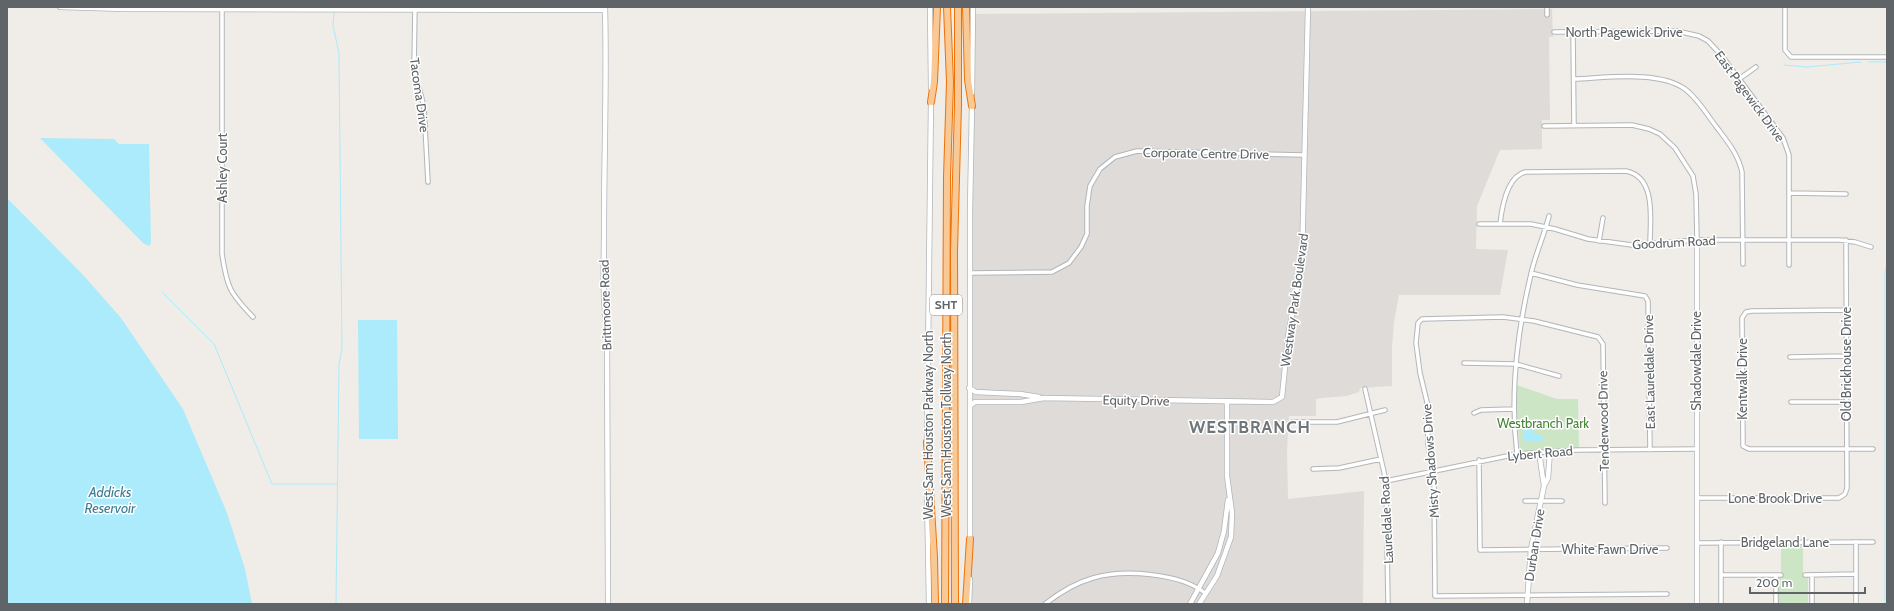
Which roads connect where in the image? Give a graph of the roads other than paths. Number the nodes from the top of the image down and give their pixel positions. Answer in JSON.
{"nodes":[{"id":1,"x":60,"y":7,"type":"edge"},
{"id":2,"x":930,"y":7,"type":"edge"},
{"id":3,"x":937,"y":7,"type":"edge"},
{"id":4,"x":947,"y":7,"type":"edge"},
{"id":5,"x":958,"y":7,"type":"edge"},
{"id":6,"x":966,"y":7,"type":"edge"},
{"id":7,"x":974,"y":7,"type":"edge"},
{"id":8,"x":1308,"y":7,"type":"edge"},
{"id":9,"x":1547,"y":7,"type":"edge"},
{"id":10,"x":1784,"y":7,"type":"edge"},
{"id":11,"x":80,"y":8,"type":"edge"},
{"id":12,"x":415,"y":8,"type":"edge"},
{"id":13,"x":605,"y":8,"type":"edge"},
{"id":14,"x":222,"y":10,"type":"junction"},
{"id":15,"x":1547,"y":15,"type":"dead end"},
{"id":16,"x":1554,"y":32,"type":"dead end"},
{"id":17,"x":1573,"y":32,"type":"junction"},
{"id":18,"x":1694,"y":34,"type":"joint"},
{"id":19,"x":1887,"y":57,"type":"edge"},
{"id":20,"x":1756,"y":67,"type":"dead end"},
{"id":21,"x":1574,"y":78,"type":"junction"},
{"id":22,"x":1739,"y":79,"type":"junction"},
{"id":23,"x":931,"y":102,"type":"junction"},
{"id":24,"x":972,"y":106,"type":"junction"},
{"id":25,"x":1574,"y":125,"type":"junction"},
{"id":26,"x":1544,"y":126,"type":"dead end"},
{"id":27,"x":1304,"y":155,"type":"junction"},
{"id":28,"x":428,"y":182,"type":"dead end"},
{"id":29,"x":1789,"y":193,"type":"junction"},
{"id":30,"x":1846,"y":194,"type":"dead end"},
{"id":31,"x":1549,"y":216,"type":"dead end"},
{"id":32,"x":1603,"y":218,"type":"dead end"},
{"id":33,"x":1479,"y":224,"type":"dead end"},
{"id":34,"x":1500,"y":224,"type":"junction"},
{"id":35,"x":1546,"y":227,"type":"junction"},
{"id":36,"x":1697,"y":240,"type":"junction"},
{"id":37,"x":1743,"y":240,"type":"junction"},
{"id":38,"x":1789,"y":240,"type":"junction"},
{"id":39,"x":1846,"y":240,"type":"junction"},
{"id":40,"x":1599,"y":241,"type":"junction"},
{"id":41,"x":1650,"y":244,"type":"junction"},
{"id":42,"x":1871,"y":247,"type":"dead end"},
{"id":43,"x":1743,"y":264,"type":"dead end"},
{"id":44,"x":1789,"y":265,"type":"dead end"},
{"id":45,"x":970,"y":273,"type":"junction"},
{"id":46,"x":1531,"y":273,"type":"junction"},
{"id":47,"x":1846,"y":310,"type":"junction"},
{"id":48,"x":253,"y":317,"type":"dead end"},
{"id":49,"x":1523,"y":320,"type":"junction"},
{"id":50,"x":1846,"y":356,"type":"junction"},
{"id":51,"x":1790,"y":357,"type":"dead end"},
{"id":52,"x":1464,"y":363,"type":"dead end"},
{"id":53,"x":1516,"y":364,"type":"junction"},
{"id":54,"x":1558,"y":376,"type":"dead end"},
{"id":55,"x":970,"y":388,"type":"junction"},
{"id":56,"x":1365,"y":389,"type":"dead end"},
{"id":57,"x":1044,"y":398,"type":"junction"},
{"id":58,"x":1227,"y":402,"type":"junction"},
{"id":59,"x":1791,"y":402,"type":"dead end"},
{"id":60,"x":1846,"y":402,"type":"junction"},
{"id":61,"x":970,"y":406,"type":"junction"},
{"id":62,"x":1513,"y":409,"type":"junction"},
{"id":63,"x":1385,"y":410,"type":"dead end"},
{"id":64,"x":1474,"y":413,"type":"dead end"},
{"id":65,"x":1371,"y":414,"type":"junction"},
{"id":66,"x":1292,"y":422,"type":"dead end"},
{"id":67,"x":927,"y":442,"type":"junction"},
{"id":68,"x":1872,"y":448,"type":"dead end"},
{"id":69,"x":1697,"y":449,"type":"junction"},
{"id":70,"x":1847,"y":449,"type":"junction"},
{"id":71,"x":1603,"y":450,"type":"junction"},
{"id":72,"x":1650,"y":450,"type":"junction"},
{"id":73,"x":1550,"y":451,"type":"junction"},
{"id":74,"x":1539,"y":452,"type":"junction"},
{"id":75,"x":1517,"y":454,"type":"junction"},
{"id":76,"x":1380,"y":459,"type":"junction"},
{"id":77,"x":1479,"y":460,"type":"junction"},
{"id":78,"x":1314,"y":469,"type":"dead end"},
{"id":79,"x":1432,"y":471,"type":"junction"},
{"id":80,"x":1386,"y":481,"type":"junction"},
{"id":81,"x":1544,"y":486,"type":"junction"},
{"id":82,"x":1847,"y":488,"type":"joint"},
{"id":83,"x":1229,"y":493,"type":"junction"},
{"id":84,"x":1698,"y":498,"type":"junction"},
{"id":85,"x":1525,"y":501,"type":"dead end"},
{"id":86,"x":1542,"y":501,"type":"junction"},
{"id":87,"x":1562,"y":501,"type":"dead end"},
{"id":88,"x":1605,"y":502,"type":"dead end"},
{"id":89,"x":970,"y":539,"type":"junction"},
{"id":90,"x":1721,"y":542,"type":"junction"},
{"id":91,"x":1856,"y":542,"type":"junction"},
{"id":92,"x":1873,"y":542,"type":"dead end"},
{"id":93,"x":1698,"y":543,"type":"junction"},
{"id":94,"x":1667,"y":548,"type":"dead end"},
{"id":95,"x":1531,"y":549,"type":"junction"},
{"id":96,"x":1812,"y":574,"type":"junction"},
{"id":97,"x":1856,"y":574,"type":"junction"},
{"id":98,"x":1776,"y":575,"type":"junction"},
{"id":99,"x":1781,"y":575,"type":"dead end"},
{"id":100,"x":1805,"y":575,"type":"dead end"},
{"id":101,"x":1721,"y":576,"type":"junction"},
{"id":102,"x":1199,"y":588,"type":"junction"},
{"id":103,"x":1205,"y":593,"type":"junction"},
{"id":104,"x":1667,"y":594,"type":"dead end"},
{"id":105,"x":1527,"y":595,"type":"junction"},
{"id":106,"x":608,"y":604,"type":"edge"},
{"id":107,"x":929,"y":604,"type":"edge"},
{"id":108,"x":934,"y":604,"type":"edge"},
{"id":109,"x":945,"y":604,"type":"edge"},
{"id":110,"x":955,"y":604,"type":"edge"},
{"id":111,"x":966,"y":604,"type":"edge"},
{"id":112,"x":970,"y":604,"type":"edge"},
{"id":113,"x":1045,"y":604,"type":"edge"},
{"id":114,"x":1190,"y":604,"type":"edge"},
{"id":115,"x":1199,"y":604,"type":"edge"},
{"id":116,"x":1388,"y":604,"type":"edge"},
{"id":117,"x":1527,"y":604,"type":"edge"},
{"id":118,"x":1697,"y":604,"type":"edge"},
{"id":119,"x":1721,"y":604,"type":"edge"},
{"id":120,"x":1776,"y":604,"type":"edge"},
{"id":121,"x":1812,"y":604,"type":"edge"},
{"id":122,"x":1856,"y":604,"type":"edge"}],
"edges":[{"from":1,"to":11,"type":"street"},
{"from":2,"to":23,"type":"street","name":"West Sam Houston Parkway North"},
{"from":3,"to":23,"type":"highway"},
{"from":4,"to":109,"type":"highway","name":"West Sam Houston Tollway North","number":"SHT"},
{"from":5,"to":110,"type":"highway","name":"West Sam Houston Tollway North","number":"SHT"},
{"from":6,"to":24,"type":"highway"},
{"from":7,"to":24,"type":"street"},
{"from":8,"to":27,"type":"street","name":"Westway Park Boulevard"},
{"from":9,"to":15,"type":"street"},
{"from":10,"to":19,"type":"street"},
{"from":11,"to":14,"type":"street"},
{"from":12,"to":13,"type":"street"},
{"from":12,"to":14,"type":"street"},
{"from":12,"to":28,"type":"street","name":"Tacoma Drive"},
{"from":13,"to":106,"type":"street","name":"Brittmoore Road"},
{"from":14,"to":48,"type":"street","name":"Ashley Court"},
{"from":16,"to":17,"type":"street","name":"North Pagewick Drive"},
{"from":17,"to":18,"type":"street","name":"North Pagewick Drive"},
{"from":17,"to":21,"type":"street"},
{"from":18,"to":22,"type":"street","name":"East Pagewick Drive"},
{"from":20,"to":22,"type":"street"},
{"from":21,"to":25,"type":"street"},
{"from":21,"to":37,"type":"street"},
{"from":22,"to":29,"type":"street","name":"East Pagewick Drive"},
{"from":23,"to":67,"type":"street","name":"West Sam Houston Parkway North"},
{"from":24,"to":45,"type":"street"},
{"from":25,"to":26,"type":"street"},
{"from":25,"to":36,"type":"street","name":"Shadowdale Drive"},
{"from":27,"to":45,"type":"street","name":"Corporate Centre Drive"},
{"from":27,"to":58,"type":"street","name":"Westway Park Boulevard"},
{"from":29,"to":30,"type":"street"},
{"from":29,"to":38,"type":"street","name":"East Pagewick Drive"},
{"from":31,"to":35,"type":"street"},
{"from":32,"to":40,"type":"street"},
{"from":33,"to":34,"type":"street","name":"Goodrum Road"},
{"from":34,"to":35,"type":"street","name":"Goodrum Road"},
{"from":34,"to":41,"type":"street"},
{"from":35,"to":40,"type":"street","name":"Goodrum Road"},
{"from":35,"to":46,"type":"street"},
{"from":36,"to":37,"type":"street","name":"Goodrum Road"},
{"from":36,"to":41,"type":"street","name":"Goodrum Road"},
{"from":36,"to":69,"type":"street","name":"Shadowdale Drive"},
{"from":37,"to":38,"type":"street","name":"Goodrum Road"},
{"from":37,"to":43,"type":"street"},
{"from":38,"to":39,"type":"street","name":"Goodrum Road"},
{"from":38,"to":44,"type":"street","name":"East Pagewick Drive"},
{"from":39,"to":42,"type":"street","name":"Goodrum Road"},
{"from":39,"to":47,"type":"street","name":"Old Brickhouse Drive"},
{"from":40,"to":41,"type":"street","name":"Goodrum Road"},
{"from":45,"to":55,"type":"street"},
{"from":46,"to":49,"type":"street"},
{"from":46,"to":72,"type":"street","name":"East Laureldale Drive"},
{"from":47,"to":50,"type":"street","name":"Old Brickhouse Drive"},
{"from":47,"to":70,"type":"street","name":"Kentwalk Drive"},
{"from":49,"to":53,"type":"street"},
{"from":49,"to":71,"type":"street","name":"Tenderwood Drive"},
{"from":49,"to":79,"type":"street","name":"Misty Shadows Drive"},
{"from":50,"to":51,"type":"street"},
{"from":50,"to":60,"type":"street","name":"Old Brickhouse Drive"},
{"from":52,"to":53,"type":"street"},
{"from":53,"to":54,"type":"street"},
{"from":53,"to":62,"type":"street"},
{"from":55,"to":57,"type":"street","name":"Equity Drive"},
{"from":55,"to":61,"type":"street"},
{"from":56,"to":65,"type":"street","name":"Laureldale Road"},
{"from":57,"to":58,"type":"street","name":"Equity Drive"},
{"from":57,"to":61,"type":"street","name":"Equity Drive"},
{"from":58,"to":83,"type":"street"},
{"from":59,"to":60,"type":"street"},
{"from":60,"to":70,"type":"street","name":"Old Brickhouse Drive"},
{"from":61,"to":89,"type":"street"},
{"from":62,"to":64,"type":"street"},
{"from":62,"to":75,"type":"street"},
{"from":63,"to":65,"type":"street"},
{"from":65,"to":66,"type":"street"},
{"from":65,"to":76,"type":"street","name":"Laureldale Road"},
{"from":67,"to":107,"type":"street","name":"West Sam Houston Parkway North"},
{"from":67,"to":108,"type":"highway"},
{"from":68,"to":70,"type":"street"},
{"from":69,"to":72,"type":"street","name":"Lybert Road"},
{"from":69,"to":84,"type":"street","name":"Shadowdale Drive"},
{"from":70,"to":82,"type":"street","name":"Old Brickhouse Drive"},
{"from":71,"to":72,"type":"street","name":"Lybert Road"},
{"from":71,"to":73,"type":"street","name":"Lybert Road"},
{"from":71,"to":88,"type":"street","name":"Tenderwood Drive"},
{"from":73,"to":74,"type":"street","name":"Lybert Road"},
{"from":73,"to":81,"type":"street","name":"Durban Drive"},
{"from":74,"to":75,"type":"street","name":"Lybert Road"},
{"from":74,"to":81,"type":"street","name":"Durban Drive"},
{"from":75,"to":77,"type":"street","name":"Lybert Road"},
{"from":76,"to":78,"type":"street"},
{"from":76,"to":80,"type":"street","name":"Laureldale Road"},
{"from":77,"to":79,"type":"street","name":"Lybert Road"},
{"from":77,"to":95,"type":"street","name":"White Fawn Drive"},
{"from":79,"to":80,"type":"street","name":"Lybert Road"},
{"from":79,"to":105,"type":"street","name":"Misty Shadows Drive"},
{"from":80,"to":116,"type":"street","name":"Laureldale Road"},
{"from":81,"to":86,"type":"street","name":"Durban Drive"},
{"from":82,"to":84,"type":"street","name":"Lone Brook Drive"},
{"from":83,"to":102,"type":"street"},
{"from":83,"to":103,"type":"street"},
{"from":84,"to":93,"type":"street","name":"Shadowdale Drive"},
{"from":85,"to":86,"type":"street"},
{"from":86,"to":87,"type":"street"},
{"from":86,"to":95,"type":"street","name":"Durban Drive"},
{"from":89,"to":111,"type":"highway"},
{"from":89,"to":112,"type":"street"},
{"from":90,"to":91,"type":"street","name":"Bridgeland Lane"},
{"from":90,"to":93,"type":"street","name":"Bridgeland Lane"},
{"from":90,"to":101,"type":"street"},
{"from":91,"to":92,"type":"street","name":"Bridgeland Lane"},
{"from":91,"to":97,"type":"street"},
{"from":93,"to":118,"type":"street","name":"Shadowdale Drive"},
{"from":94,"to":95,"type":"street","name":"White Fawn Drive"},
{"from":95,"to":105,"type":"street","name":"Durban Drive"},
{"from":96,"to":97,"type":"street"},
{"from":96,"to":100,"type":"street"},
{"from":96,"to":121,"type":"street"},
{"from":97,"to":122,"type":"street"},
{"from":98,"to":99,"type":"street"},
{"from":98,"to":101,"type":"street"},
{"from":98,"to":120,"type":"street"},
{"from":101,"to":119,"type":"street"},
{"from":102,"to":103,"type":"street"},
{"from":102,"to":113,"type":"street"},
{"from":102,"to":114,"type":"street"},
{"from":103,"to":115,"type":"street"},
{"from":104,"to":105,"type":"street"},
{"from":105,"to":117,"type":"street","name":"Durban Drive"}]}
